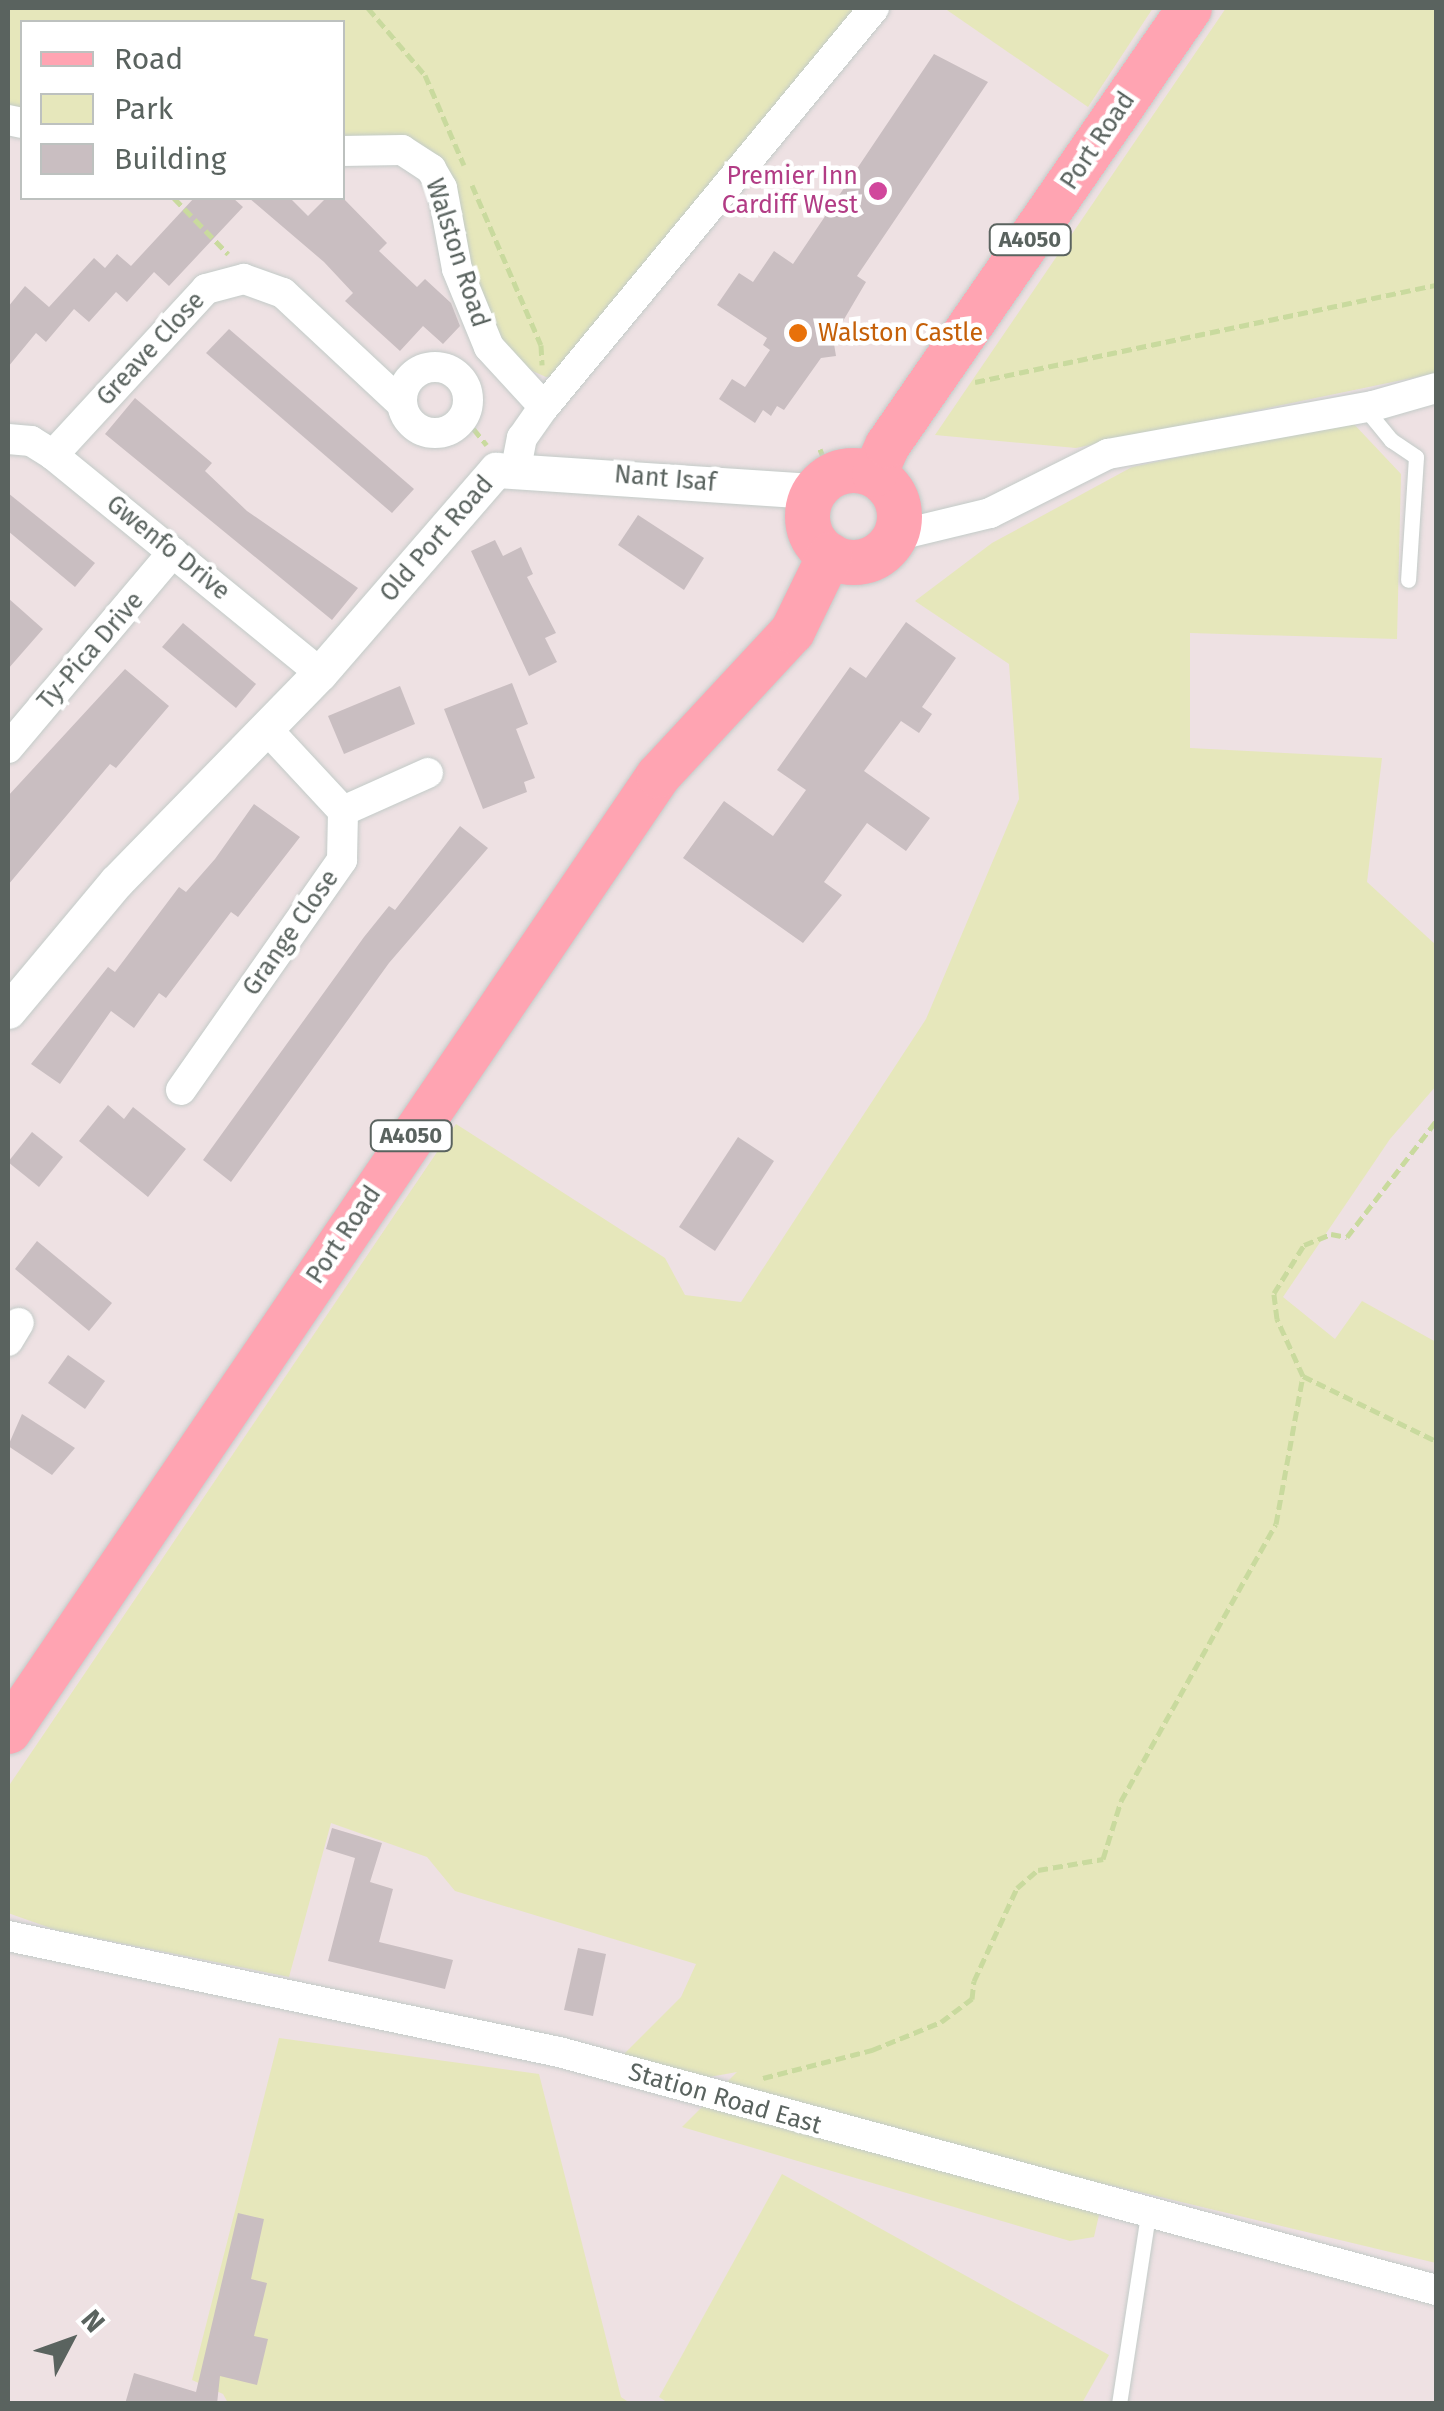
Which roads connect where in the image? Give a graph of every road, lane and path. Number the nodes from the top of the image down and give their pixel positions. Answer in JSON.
{"nodes":[{"id":1,"x":874,"y":8,"type":"edge"},
{"id":2,"x":1189,"y":8,"type":"edge"},
{"id":3,"x":345,"y":150,"type":"edge"},
{"id":4,"x":176,"y":200,"type":"edge"},
{"id":5,"x":233,"y":282,"type":"junction"},
{"id":6,"x":1436,"y":286,"type":"edge"},
{"id":7,"x":963,"y":377,"type":"dead end"},
{"id":8,"x":1436,"y":388,"type":"edge"},
{"id":9,"x":402,"y":404,"type":"junction"},
{"id":10,"x":1364,"y":407,"type":"junction"},
{"id":11,"x":544,"y":408,"type":"junction"},
{"id":12,"x":464,"y":418,"type":"junction"},
{"id":13,"x":8,"y":439,"type":"edge"},
{"id":14,"x":54,"y":456,"type":"junction"},
{"id":15,"x":504,"y":458,"type":"junction"},
{"id":16,"x":819,"y":466,"type":"junction"},
{"id":17,"x":874,"y":474,"type":"junction"},
{"id":18,"x":895,"y":536,"type":"junction"},
{"id":19,"x":173,"y":552,"type":"junction"},
{"id":20,"x":828,"y":556,"type":"junction"},
{"id":21,"x":1408,"y":580,"type":"dead end"},
{"id":22,"x":320,"y":673,"type":"junction"},
{"id":23,"x":266,"y":728,"type":"junction"},
{"id":24,"x":8,"y":748,"type":"edge"},
{"id":25,"x":428,"y":774,"type":"dead end"},
{"id":26,"x":343,"y":810,"type":"junction"},
{"id":27,"x":8,"y":1011,"type":"edge"},
{"id":28,"x":181,"y":1090,"type":"dead end"},
{"id":29,"x":1436,"y":1121,"type":"edge"},
{"id":30,"x":1304,"y":1376,"type":"junction"},
{"id":31,"x":1436,"y":1441,"type":"edge"},
{"id":32,"x":8,"y":1731,"type":"edge"},
{"id":33,"x":8,"y":1936,"type":"edge"},
{"id":34,"x":711,"y":2095,"type":"junction"},
{"id":35,"x":1148,"y":2214,"type":"junction"},
{"id":36,"x":1436,"y":2290,"type":"edge"},
{"id":37,"x":1119,"y":2404,"type":"edge"}],
"edges":[{"from":1,"to":11,"type":"street","name":"Old Port Road"},
{"from":2,"to":17,"type":"main road","name":"Port Road","number":"A4050"},
{"from":3,"to":11,"type":"street","name":"Walston Road"},
{"from":4,"to":5,"type":"path"},
{"from":5,"to":9,"type":"street","name":"Greave Close"},
{"from":5,"to":14,"type":"street","name":"Greave Close"},
{"from":6,"to":7,"type":"path"},
{"from":8,"to":10,"type":"street"},
{"from":9,"to":12,"type":"street","name":"Greave Close"},
{"from":9,"to":12,"type":"street"},
{"from":10,"to":18,"type":"street"},
{"from":10,"to":21,"type":"lane"},
{"from":11,"to":15,"type":"street","name":"Old Port Road"},
{"from":12,"to":15,"type":"path"},
{"from":13,"to":14,"type":"street","name":"Gwenfo Drive"},
{"from":14,"to":19,"type":"street","name":"Gwenfo Drive"},
{"from":15,"to":16,"type":"street","name":"Nant Isaf"},
{"from":15,"to":22,"type":"street","name":"Old Port Road"},
{"from":16,"to":17,"type":"main road"},
{"from":16,"to":20,"type":"main road"},
{"from":17,"to":18,"type":"main road"},
{"from":18,"to":20,"type":"main road"},
{"from":19,"to":22,"type":"street","name":"Gwenfo Drive"},
{"from":19,"to":24,"type":"street","name":"Ty-Pica Drive"},
{"from":20,"to":32,"type":"main road","name":"Port Road","number":"A4050"},
{"from":22,"to":23,"type":"street","name":"Old Port Road"},
{"from":23,"to":26,"type":"street"},
{"from":23,"to":27,"type":"street","name":"Old Port Road"},
{"from":25,"to":26,"type":"street"},
{"from":26,"to":28,"type":"street","name":"Grange Close"},
{"from":29,"to":30,"type":"path"},
{"from":30,"to":31,"type":"path"},
{"from":30,"to":34,"type":"path"},
{"from":33,"to":34,"type":"street","name":"Station Road East"},
{"from":34,"to":35,"type":"street","name":"Station Road East"},
{"from":35,"to":36,"type":"street","name":"Station Road East"},
{"from":35,"to":37,"type":"lane"}]}
